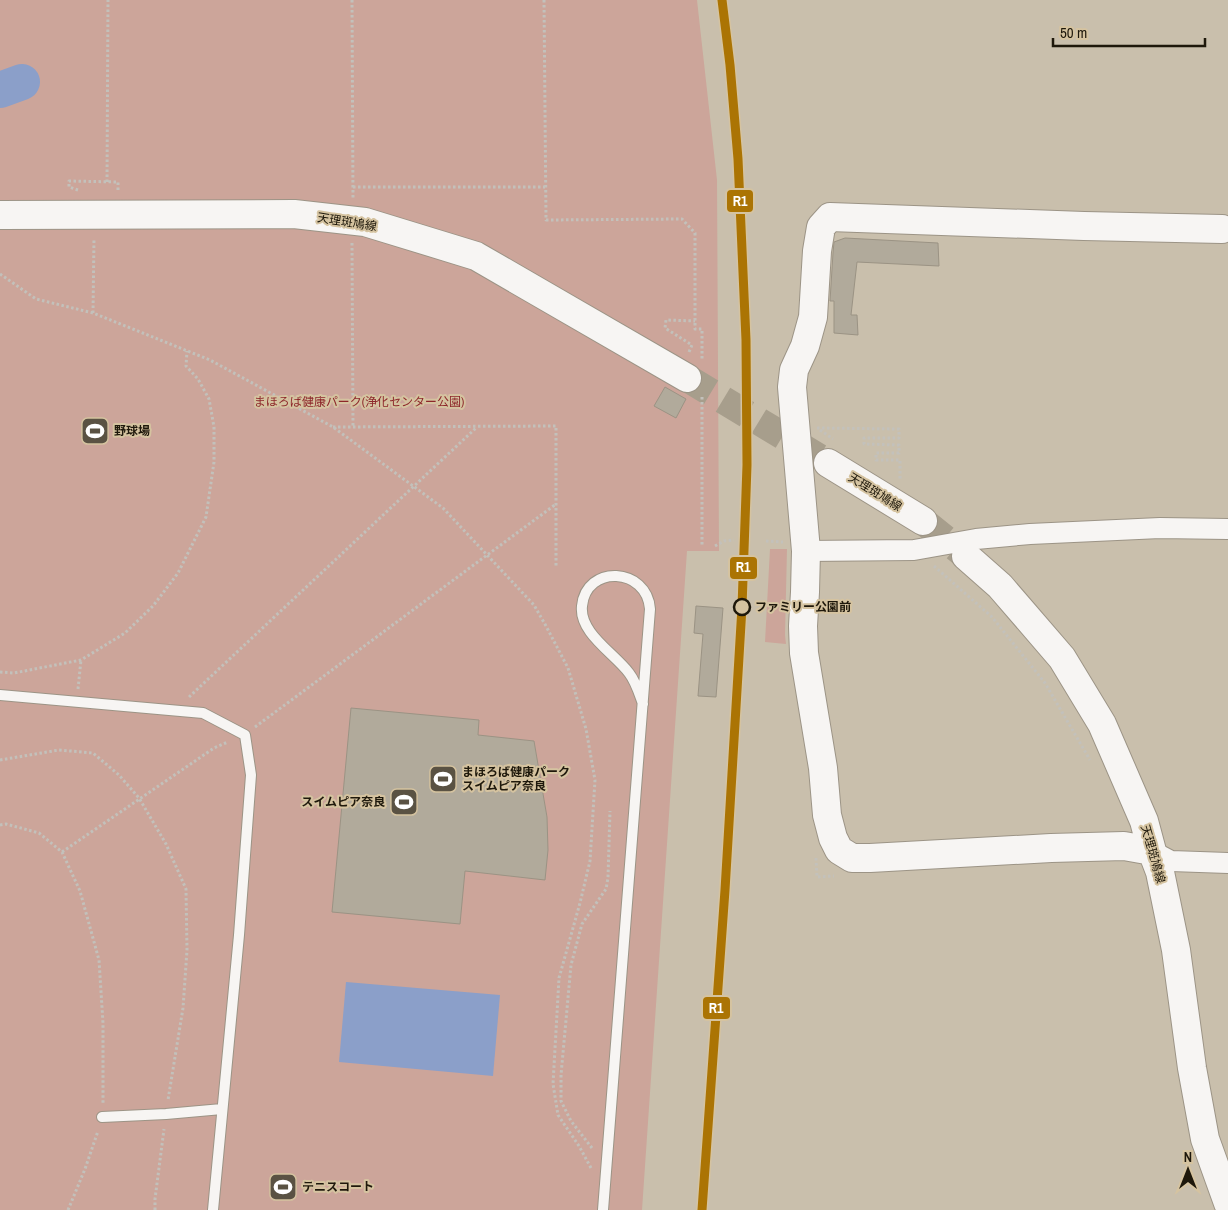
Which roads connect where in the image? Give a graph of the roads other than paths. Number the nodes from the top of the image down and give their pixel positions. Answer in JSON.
{"nodes":[{"id":1,"x":0,"y":215,"type":"edge"},
{"id":2,"x":1225,"y":228,"type":"edge"},
{"id":3,"x":695,"y":372,"type":"tunnel mouth"},
{"id":4,"x":828,"y":463,"type":"tunnel mouth"},
{"id":5,"x":923,"y":521,"type":"tunnel mouth"},
{"id":6,"x":1228,"y":529,"type":"edge"},
{"id":7,"x":806,"y":551,"type":"junction"},
{"id":8,"x":966,"y":556,"type":"tunnel mouth"},
{"id":9,"x":0,"y":695,"type":"edge"},
{"id":10,"x":643,"y":704,"type":"junction"},
{"id":11,"x":1152,"y":851,"type":"junction"},
{"id":12,"x":1228,"y":862,"type":"edge"},
{"id":13,"x":222,"y":1109,"type":"junction"},
{"id":14,"x":102,"y":1117,"type":"road end"},
{"id":15,"x":1228,"y":1203,"type":"edge"},
{"id":16,"x":213,"y":1210,"type":"edge"},
{"id":17,"x":603,"y":1210,"type":"edge"}],
"edges":[{"from":1,"to":3,"type":"main road","name":"天理斑鳩線"},
{"from":2,"to":7,"type":"main road"},
{"from":4,"to":5,"type":"main road","name":"天理斑鳩線"},
{"from":6,"to":7,"type":"street"},
{"from":7,"to":11,"type":"main road"},
{"from":8,"to":11,"type":"main road","name":"天理斑鳩線"},
{"from":9,"to":13,"type":"lane"},
{"from":10,"to":10,"type":"lane"},
{"from":10,"to":17,"type":"lane"},
{"from":11,"to":12,"type":"street"},
{"from":11,"to":15,"type":"main road","name":"天理斑鳩線"},
{"from":13,"to":14,"type":"lane"},
{"from":13,"to":16,"type":"lane"}]}
